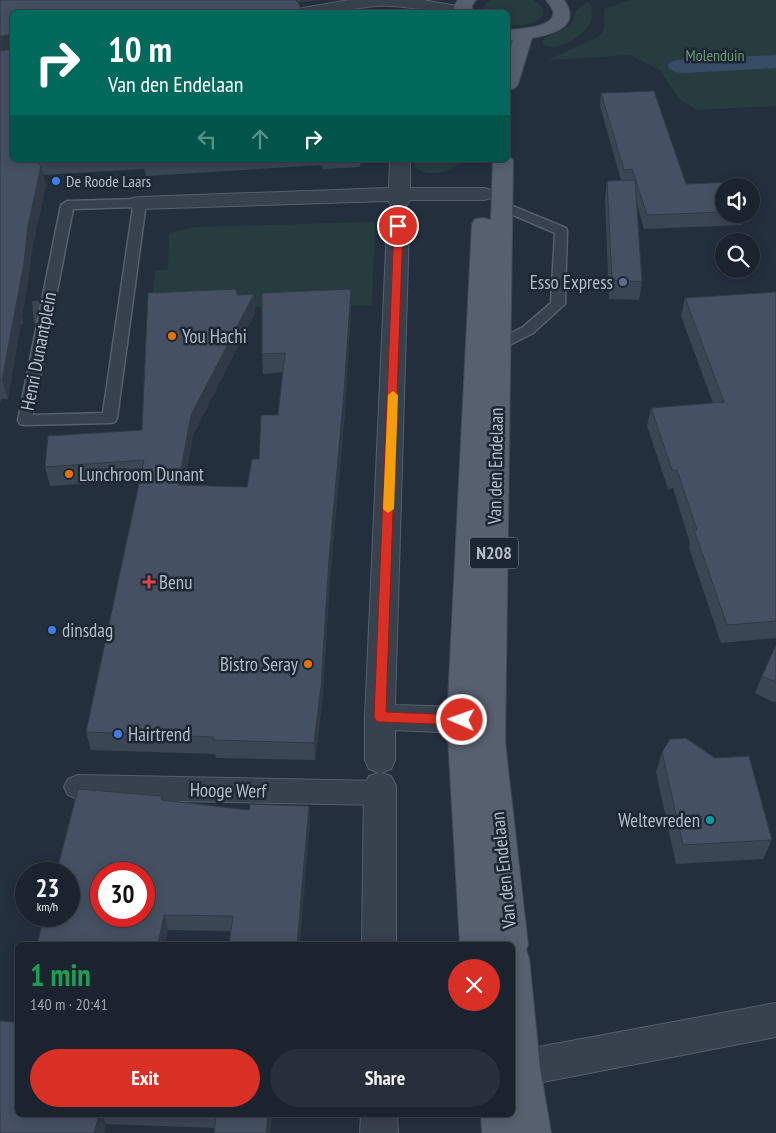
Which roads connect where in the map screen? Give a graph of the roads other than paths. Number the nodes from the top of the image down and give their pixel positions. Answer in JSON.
{"nodes":[{"id":1,"x":555,"y":0,"type":"edge"},
{"id":2,"x":402,"y":1,"type":"edge"},
{"id":3,"x":464,"y":8,"type":"edge"},
{"id":4,"x":320,"y":10,"type":"edge"},
{"id":5,"x":516,"y":35,"type":"edge"},
{"id":6,"x":510,"y":72,"type":"edge"},
{"id":7,"x":400,"y":162,"type":"edge"},
{"id":8,"x":486,"y":162,"type":"edge"},
{"id":9,"x":502,"y":162,"type":"edge"},
{"id":10,"x":493,"y":200,"type":"junction"},
{"id":11,"x":140,"y":203,"type":"junction"},
{"id":12,"x":399,"y":207,"type":"junction"},
{"id":13,"x":498,"y":346,"type":"junction"},
{"id":14,"x":380,"y":717,"type":"junction"},
{"id":15,"x":462,"y":720,"type":"junction"},
{"id":16,"x":380,"y":780,"type":"junction"},
{"id":17,"x":78,"y":787,"type":"edge"},
{"id":18,"x":379,"y":942,"type":"edge"},
{"id":19,"x":477,"y":942,"type":"edge"},
{"id":20,"x":511,"y":942,"type":"edge"},
{"id":21,"x":515,"y":991,"type":"edge"},
{"id":22,"x":776,"y":1020,"type":"edge"},
{"id":23,"x":522,"y":1068,"type":"junction"},
{"id":24,"x":379,"y":1117,"type":"edge"},
{"id":25,"x":499,"y":1117,"type":"edge"},
{"id":26,"x":379,"y":1133,"type":"edge"},
{"id":27,"x":501,"y":1133,"type":"edge"},
{"id":28,"x":532,"y":1133,"type":"edge"}],
"edges":[{"from":1,"to":5,"type":"main road"},
{"from":2,"to":3,"type":"street"},
{"from":2,"to":4,"type":"street"},
{"from":5,"to":6,"type":"main road"},
{"from":7,"to":12,"type":"street"},
{"from":8,"to":10,"type":"main road","name":"Van den Endelaan","number":"N208"},
{"from":9,"to":10,"type":"main road","name":"Van den Endelaan","number":"N208"},
{"from":10,"to":12,"type":"street","name":"Henri Dunantplein"},
{"from":10,"to":13,"type":"main road","name":"Van den Endelaan","number":"N208"},
{"from":10,"to":13,"type":"lane"},
{"from":10,"to":15,"type":"main road","name":"Van den Endelaan","number":"N208"},
{"from":11,"to":11,"type":"lane","name":"Henri Dunantplein"},
{"from":11,"to":12,"type":"street","name":"Henri Dunantplein"},
{"from":12,"to":14,"type":"street"},
{"from":13,"to":20,"type":"main road","name":"Van den Endelaan","number":"N208"},
{"from":14,"to":15,"type":"street"},
{"from":14,"to":16,"type":"street"},
{"from":15,"to":19,"type":"main road","name":"Van den Endelaan","number":"N208"},
{"from":16,"to":17,"type":"street","name":"Hooge Werf"},
{"from":16,"to":18,"type":"street"},
{"from":21,"to":23,"type":"main road"},
{"from":22,"to":23,"type":"street"},
{"from":23,"to":28,"type":"main road"},
{"from":24,"to":26,"type":"street"},
{"from":25,"to":27,"type":"main road"}]}
